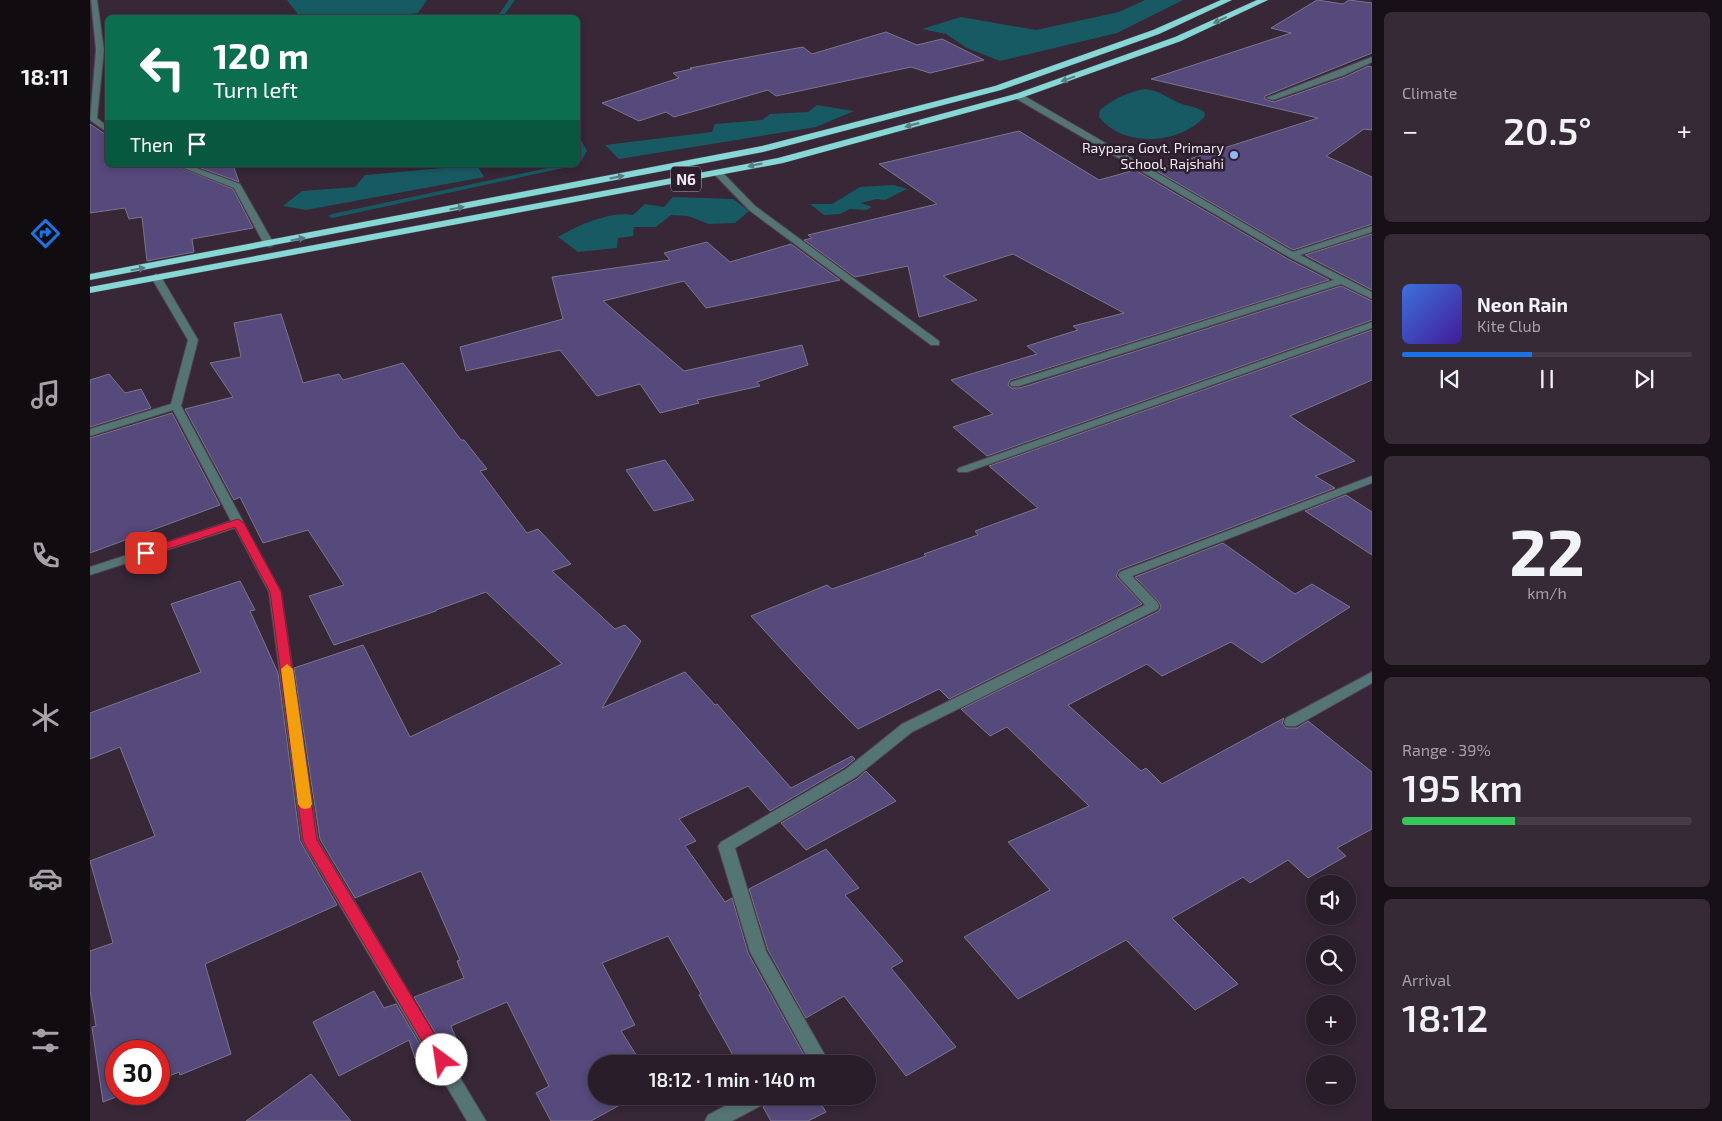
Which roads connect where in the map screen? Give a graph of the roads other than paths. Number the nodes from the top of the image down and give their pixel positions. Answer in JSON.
{"nodes":[{"id":1,"x":94,"y":0,"type":"edge"},
{"id":2,"x":1228,"y":0,"type":"edge"},
{"id":3,"x":1264,"y":0,"type":"edge"},
{"id":4,"x":1372,"y":60,"type":"edge"},
{"id":5,"x":1018,"y":96,"type":"junction"},
{"id":6,"x":1270,"y":98,"type":"dead end"},
{"id":7,"x":105,"y":128,"type":"edge"},
{"id":8,"x":185,"y":167,"type":"edge"},
{"id":9,"x":718,"y":173,"type":"junction"},
{"id":10,"x":1372,"y":229,"type":"edge"},
{"id":11,"x":269,"y":244,"type":"junction"},
{"id":12,"x":1292,"y":255,"type":"junction"},
{"id":13,"x":90,"y":277,"type":"edge"},
{"id":14,"x":156,"y":278,"type":"junction"},
{"id":15,"x":1341,"y":281,"type":"junction"},
{"id":16,"x":90,"y":290,"type":"edge"},
{"id":17,"x":1372,"y":296,"type":"edge"},
{"id":18,"x":1372,"y":325,"type":"edge"},
{"id":19,"x":935,"y":343,"type":"dead end"},
{"id":20,"x":1015,"y":384,"type":"dead end"},
{"id":21,"x":176,"y":406,"type":"junction"},
{"id":22,"x":90,"y":433,"type":"edge"},
{"id":23,"x":963,"y":470,"type":"dead end"},
{"id":24,"x":1372,"y":479,"type":"edge"},
{"id":25,"x":238,"y":523,"type":"junction"},
{"id":26,"x":90,"y":571,"type":"edge"},
{"id":27,"x":1372,"y":677,"type":"edge"},
{"id":28,"x":1291,"y":722,"type":"dead end"},
{"id":29,"x":816,"y":1055,"type":"edge"},
{"id":30,"x":745,"y":1105,"type":"edge"},
{"id":31,"x":477,"y":1121,"type":"edge"},
{"id":32,"x":714,"y":1121,"type":"edge"}],
"edges":[{"from":1,"to":7,"type":"street"},
{"from":11,"to":2,"type":"highway","number":"N6","one_way":true},
{"from":3,"to":5,"type":"highway","number":"N6","one_way":true},
{"from":4,"to":6,"type":"street"},
{"from":5,"to":9,"type":"highway","number":"N6","one_way":true},
{"from":5,"to":12,"type":"street"},
{"from":8,"to":11,"type":"street"},
{"from":9,"to":14,"type":"highway","number":"N6"},
{"from":9,"to":19,"type":"street"},
{"from":10,"to":12,"type":"street"},
{"from":13,"to":11,"type":"highway","number":"N6","one_way":true},
{"from":12,"to":15,"type":"street"},
{"from":14,"to":16,"type":"highway","number":"N6"},
{"from":14,"to":21,"type":"street"},
{"from":15,"to":17,"type":"street"},
{"from":15,"to":20,"type":"street"},
{"from":18,"to":23,"type":"street"},
{"from":21,"to":22,"type":"street"},
{"from":21,"to":25,"type":"street"},
{"from":24,"to":29,"type":"street"},
{"from":25,"to":26,"type":"street"},
{"from":25,"to":31,"type":"street"},
{"from":27,"to":28,"type":"street"},
{"from":30,"to":32,"type":"street"}]}
